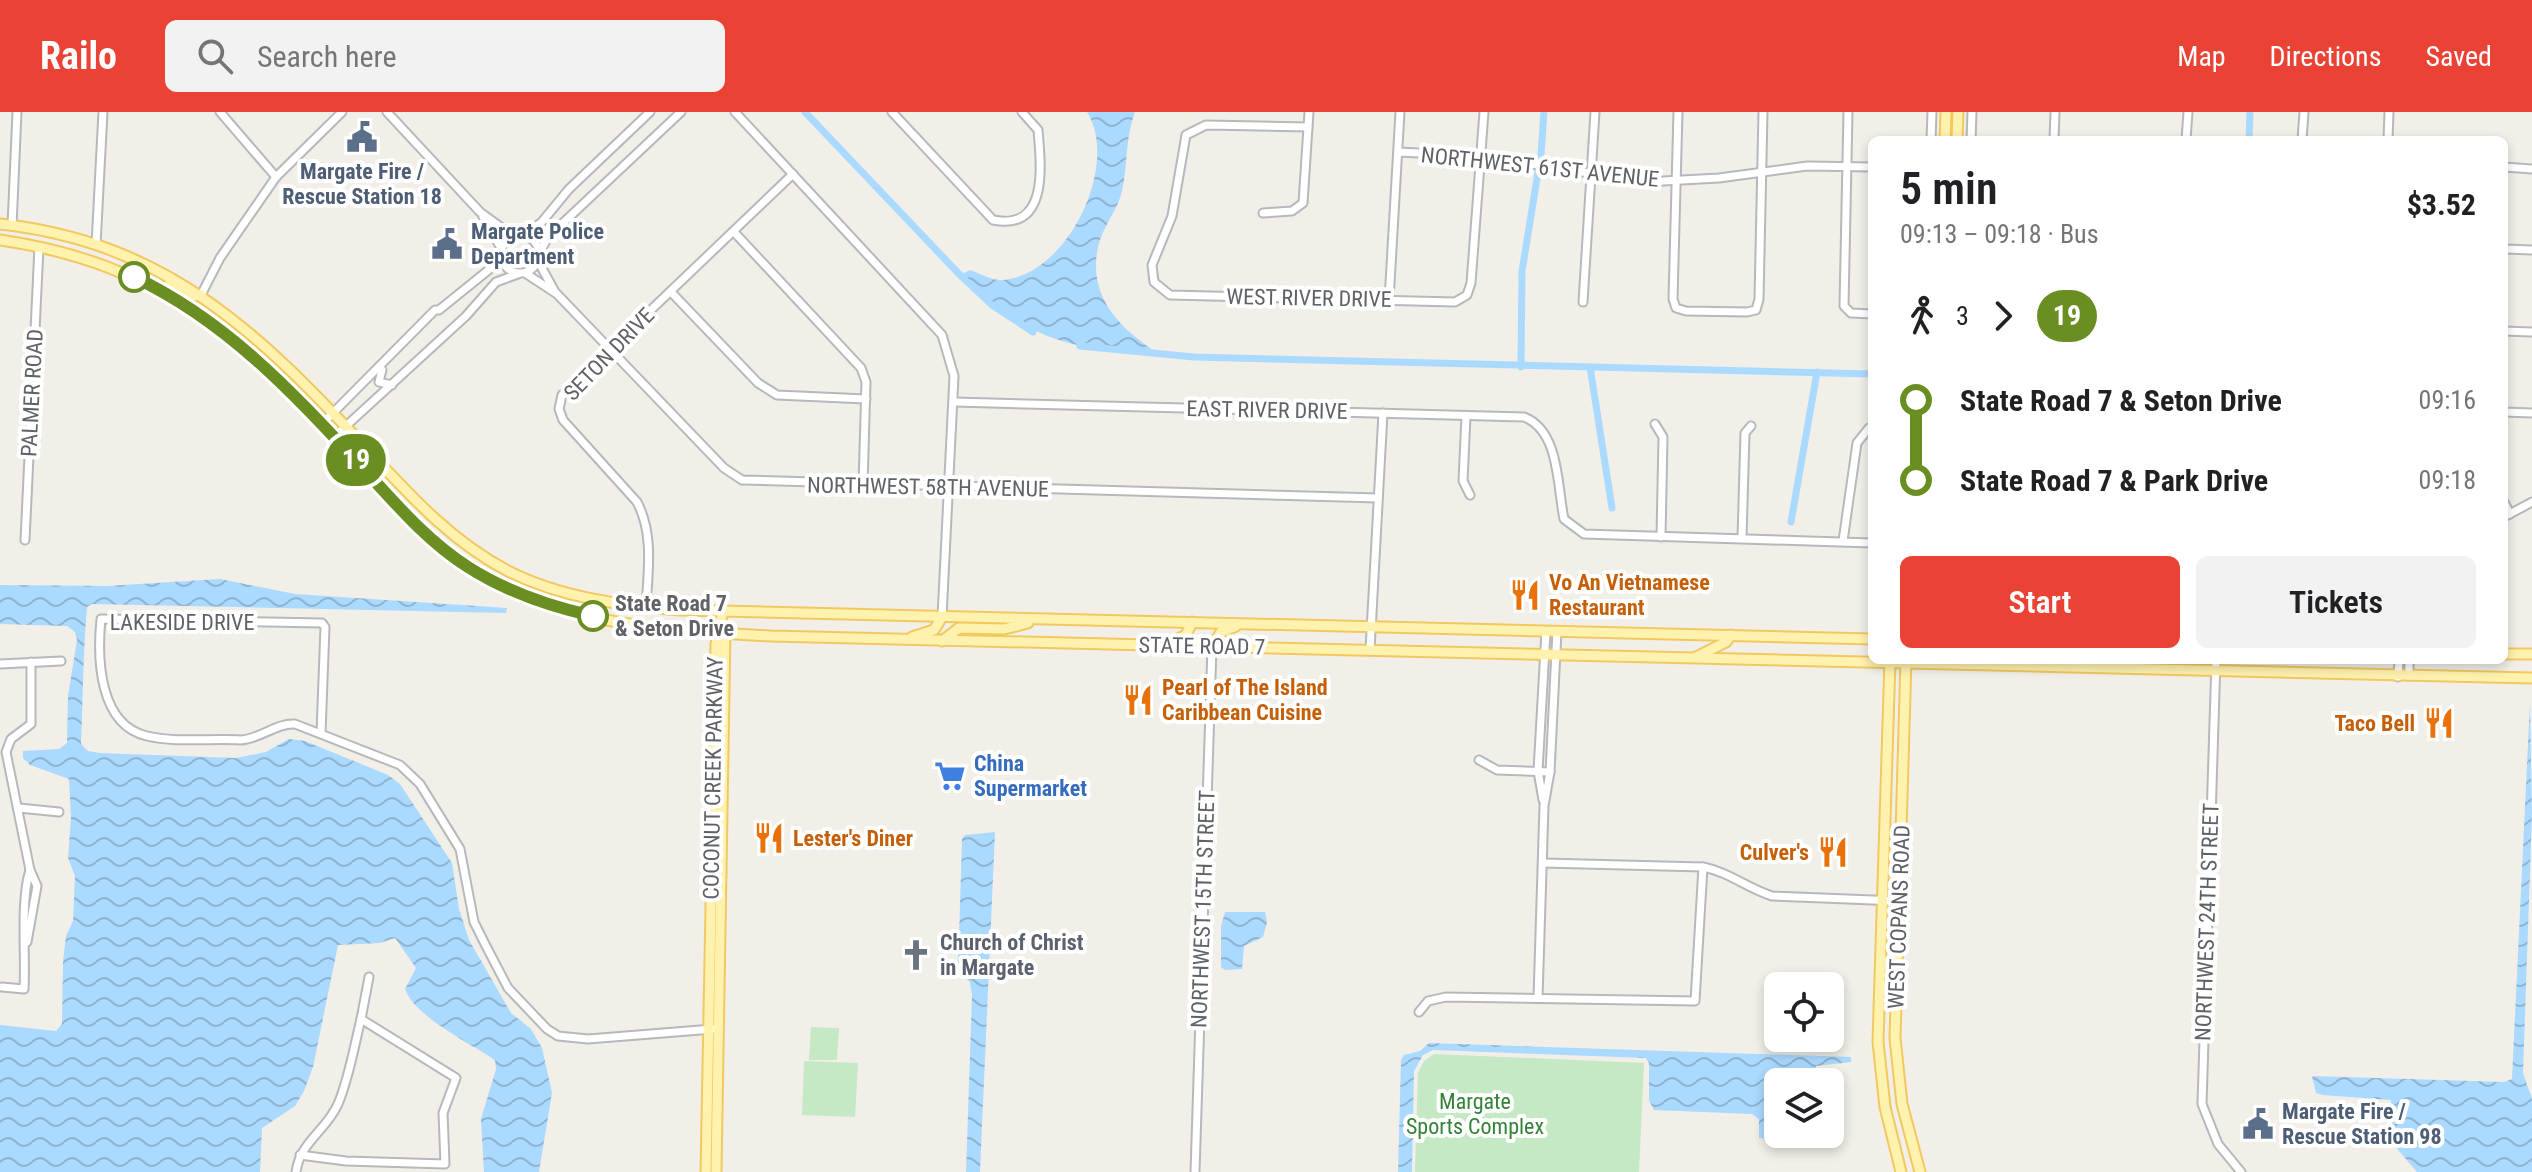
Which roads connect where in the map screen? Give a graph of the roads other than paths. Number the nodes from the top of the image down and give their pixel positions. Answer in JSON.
{"nodes":[{"id":1,"x":17,"y":112,"type":"edge"},
{"id":2,"x":103,"y":112,"type":"edge"},
{"id":3,"x":220,"y":112,"type":"edge"},
{"id":4,"x":387,"y":112,"type":"edge"},
{"id":5,"x":650,"y":112,"type":"edge"},
{"id":6,"x":681,"y":112,"type":"edge"},
{"id":7,"x":735,"y":112,"type":"edge"},
{"id":8,"x":892,"y":112,"type":"edge"},
{"id":9,"x":1022,"y":112,"type":"edge"},
{"id":10,"x":1309,"y":112,"type":"edge"},
{"id":11,"x":1400,"y":112,"type":"edge"},
{"id":12,"x":1484,"y":112,"type":"edge"},
{"id":13,"x":1595,"y":112,"type":"edge"},
{"id":14,"x":1678,"y":112,"type":"edge"},
{"id":15,"x":1763,"y":112,"type":"edge"},
{"id":16,"x":1848,"y":112,"type":"edge"},
{"id":17,"x":1932,"y":112,"type":"edge"},
{"id":18,"x":1946,"y":112,"type":"edge"},
{"id":19,"x":1958,"y":112,"type":"edge"},
{"id":20,"x":1972,"y":112,"type":"edge"},
{"id":21,"x":2055,"y":112,"type":"edge"},
{"id":22,"x":2188,"y":112,"type":"edge"},
{"id":23,"x":2304,"y":112,"type":"edge"},
{"id":24,"x":2389,"y":112,"type":"edge"},
{"id":25,"x":337,"y":114,"type":"edge"},
{"id":26,"x":1308,"y":127,"type":"junction"},
{"id":27,"x":1931,"y":136,"type":"edge"},
{"id":28,"x":1945,"y":136,"type":"edge"},
{"id":29,"x":1957,"y":136,"type":"edge"},
{"id":30,"x":1971,"y":136,"type":"edge"},
{"id":31,"x":2054,"y":136,"type":"edge"},
{"id":32,"x":2186,"y":136,"type":"edge"},
{"id":33,"x":2302,"y":136,"type":"edge"},
{"id":34,"x":2388,"y":136,"type":"edge"},
{"id":35,"x":1398,"y":152,"type":"junction"},
{"id":36,"x":1481,"y":156,"type":"junction"},
{"id":37,"x":1846,"y":166,"type":"junction"},
{"id":38,"x":1868,"y":167,"type":"edge"},
{"id":39,"x":2508,"y":167,"type":"edge"},
{"id":40,"x":1762,"y":169,"type":"junction"},
{"id":41,"x":2532,"y":169,"type":"edge"},
{"id":42,"x":793,"y":174,"type":"junction"},
{"id":43,"x":1592,"y":176,"type":"junction"},
{"id":44,"x":276,"y":177,"type":"junction"},
{"id":45,"x":1676,"y":182,"type":"junction"},
{"id":46,"x":480,"y":212,"type":"junction"},
{"id":47,"x":1263,"y":213,"type":"dead end"},
{"id":48,"x":0,"y":224,"type":"edge"},
{"id":49,"x":12,"y":226,"type":"junction"},
{"id":50,"x":734,"y":232,"type":"junction"},
{"id":51,"x":517,"y":235,"type":"junction"},
{"id":52,"x":70,"y":237,"type":"junction"},
{"id":53,"x":0,"y":240,"type":"edge"},
{"id":54,"x":96,"y":245,"type":"junction"},
{"id":55,"x":39,"y":247,"type":"junction"},
{"id":56,"x":2508,"y":249,"type":"edge"},
{"id":57,"x":2532,"y":250,"type":"edge"},
{"id":58,"x":501,"y":251,"type":"junction"},
{"id":59,"x":539,"y":258,"type":"junction"},
{"id":60,"x":522,"y":273,"type":"junction"},
{"id":61,"x":159,"y":289,"type":"junction"},
{"id":62,"x":671,"y":292,"type":"junction"},
{"id":63,"x":557,"y":294,"type":"junction"},
{"id":64,"x":201,"y":295,"type":"junction"},
{"id":65,"x":1389,"y":300,"type":"junction"},
{"id":66,"x":1583,"y":302,"type":"dead end"},
{"id":67,"x":1868,"y":314,"type":"edge"},
{"id":68,"x":2508,"y":331,"type":"edge"},
{"id":69,"x":2532,"y":332,"type":"edge"},
{"id":70,"x":610,"y":347,"type":"junction"},
{"id":71,"x":384,"y":364,"type":"junction"},
{"id":72,"x":393,"y":385,"type":"junction"},
{"id":73,"x":866,"y":399,"type":"junction"},
{"id":74,"x":954,"y":402,"type":"junction"},
{"id":75,"x":2508,"y":412,"type":"edge"},
{"id":76,"x":333,"y":413,"type":"junction"},
{"id":77,"x":1383,"y":413,"type":"junction"},
{"id":78,"x":2532,"y":413,"type":"edge"},
{"id":79,"x":1466,"y":416,"type":"junction"},
{"id":80,"x":322,"y":424,"type":"junction"},
{"id":81,"x":1655,"y":424,"type":"dead end"},
{"id":82,"x":346,"y":426,"type":"junction"},
{"id":83,"x":1751,"y":426,"type":"dead end"},
{"id":84,"x":1868,"y":429,"type":"edge"},
{"id":85,"x":334,"y":437,"type":"junction"},
{"id":86,"x":863,"y":486,"type":"junction"},
{"id":87,"x":949,"y":487,"type":"junction"},
{"id":88,"x":1470,"y":495,"type":"dead end"},
{"id":89,"x":1378,"y":498,"type":"junction"},
{"id":90,"x":2532,"y":502,"type":"edge"},
{"id":91,"x":2508,"y":514,"type":"edge"},
{"id":92,"x":1661,"y":537,"type":"junction"},
{"id":93,"x":1742,"y":538,"type":"junction"},
{"id":94,"x":25,"y":540,"type":"dead end"},
{"id":95,"x":1843,"y":541,"type":"junction"},
{"id":96,"x":1868,"y":543,"type":"edge"},
{"id":97,"x":437,"y":544,"type":"junction"},
{"id":98,"x":469,"y":548,"type":"junction"},
{"id":99,"x":646,"y":607,"type":"junction"},
{"id":100,"x":723,"y":611,"type":"junction"},
{"id":101,"x":942,"y":617,"type":"junction"},
{"id":102,"x":1043,"y":619,"type":"junction"},
{"id":103,"x":1192,"y":622,"type":"junction"},
{"id":104,"x":1243,"y":624,"type":"junction"},
{"id":105,"x":1372,"y":627,"type":"junction"},
{"id":106,"x":1552,"y":631,"type":"junction"},
{"id":107,"x":721,"y":633,"type":"junction"},
{"id":108,"x":1731,"y":635,"type":"junction"},
{"id":109,"x":1868,"y":639,"type":"edge"},
{"id":110,"x":905,"y":640,"type":"junction"},
{"id":111,"x":942,"y":641,"type":"junction"},
{"id":112,"x":1165,"y":645,"type":"junction"},
{"id":113,"x":1212,"y":647,"type":"junction"},
{"id":114,"x":1370,"y":650,"type":"junction"},
{"id":115,"x":1549,"y":654,"type":"junction"},
{"id":116,"x":2508,"y":654,"type":"edge"},
{"id":117,"x":2532,"y":654,"type":"edge"},
{"id":118,"x":1692,"y":658,"type":"junction"},
{"id":119,"x":61,"y":661,"type":"dead end"},
{"id":120,"x":1868,"y":661,"type":"edge"},
{"id":121,"x":31,"y":662,"type":"junction"},
{"id":122,"x":0,"y":664,"type":"edge"},
{"id":123,"x":1890,"y":664,"type":"edge"},
{"id":124,"x":1906,"y":664,"type":"edge"},
{"id":125,"x":2061,"y":664,"type":"edge"},
{"id":126,"x":2399,"y":664,"type":"edge"},
{"id":127,"x":2409,"y":664,"type":"edge"},
{"id":128,"x":2216,"y":666,"type":"edge"},
{"id":129,"x":2409,"y":676,"type":"junction"},
{"id":130,"x":2398,"y":677,"type":"junction"},
{"id":131,"x":2532,"y":678,"type":"edge"},
{"id":132,"x":321,"y":733,"type":"junction"},
{"id":133,"x":1479,"y":760,"type":"dead end"},
{"id":134,"x":1538,"y":771,"type":"junction"},
{"id":135,"x":1550,"y":772,"type":"junction"},
{"id":136,"x":1544,"y":806,"type":"junction"},
{"id":137,"x":19,"y":808,"type":"junction"},
{"id":138,"x":59,"y":812,"type":"dead end"},
{"id":139,"x":711,"y":851,"type":"junction"},
{"id":140,"x":722,"y":863,"type":"junction"},
{"id":141,"x":1543,"y":863,"type":"junction"},
{"id":142,"x":1703,"y":867,"type":"junction"},
{"id":143,"x":30,"y":870,"type":"junction"},
{"id":144,"x":1880,"y":900,"type":"junction"},
{"id":145,"x":1898,"y":901,"type":"junction"},
{"id":146,"x":27,"y":942,"type":"junction"},
{"id":147,"x":369,"y":977,"type":"dead end"},
{"id":148,"x":2,"y":987,"type":"dead end"},
{"id":149,"x":1538,"y":998,"type":"junction"},
{"id":150,"x":1419,"y":1012,"type":"dead end"},
{"id":151,"x":361,"y":1019,"type":"junction"},
{"id":152,"x":708,"y":1029,"type":"junction"},
{"id":153,"x":719,"y":1029,"type":"junction"},
{"id":154,"x":300,"y":1155,"type":"junction"},
{"id":155,"x":296,"y":1172,"type":"edge"},
{"id":156,"x":706,"y":1172,"type":"edge"},
{"id":157,"x":716,"y":1172,"type":"edge"},
{"id":158,"x":1195,"y":1172,"type":"edge"},
{"id":159,"x":1901,"y":1172,"type":"edge"},
{"id":160,"x":1920,"y":1172,"type":"edge"},
{"id":161,"x":2241,"y":1172,"type":"edge"}],
"edges":[{"from":1,"to":49,"type":"street"},
{"from":2,"to":54,"type":"street"},
{"from":3,"to":44,"type":"street"},
{"from":4,"to":46,"type":"street"},
{"from":5,"to":51,"type":"street"},
{"from":6,"to":59,"type":"street"},
{"from":7,"to":42,"type":"street"},
{"from":8,"to":9,"type":"street"},
{"from":10,"to":26,"type":"street"},
{"from":11,"to":35,"type":"street"},
{"from":12,"to":36,"type":"street"},
{"from":13,"to":43,"type":"street"},
{"from":14,"to":45,"type":"street"},
{"from":15,"to":40,"type":"street"},
{"from":16,"to":37,"type":"street"},
{"from":17,"to":27,"type":"street"},
{"from":18,"to":28,"type":"main road"},
{"from":19,"to":29,"type":"main road"},
{"from":20,"to":30,"type":"street"},
{"from":21,"to":31,"type":"street"},
{"from":22,"to":32,"type":"street"},
{"from":23,"to":33,"type":"street"},
{"from":24,"to":34,"type":"street"},
{"from":25,"to":44,"type":"street"},
{"from":26,"to":47,"type":"street"},
{"from":26,"to":65,"type":"street","name":"WEST RIVER DRIVE"},
{"from":35,"to":36,"type":"street","name":"NORTHWEST 61ST AVENUE"},
{"from":35,"to":65,"type":"street"},
{"from":36,"to":43,"type":"street","name":"NORTHWEST 61ST AVENUE"},
{"from":36,"to":65,"type":"street","name":"WEST RIVER DRIVE"},
{"from":37,"to":38,"type":"street","name":"NORTHWEST 61ST AVENUE"},
{"from":37,"to":40,"type":"street","name":"NORTHWEST 61ST AVENUE"},
{"from":37,"to":67,"type":"street"},
{"from":39,"to":41,"type":"street"},
{"from":40,"to":45,"type":"street","name":"NORTHWEST 61ST AVENUE"},
{"from":40,"to":45,"type":"street"},
{"from":42,"to":50,"type":"street","name":"SETON DRIVE"},
{"from":42,"to":74,"type":"street"},
{"from":43,"to":45,"type":"street","name":"NORTHWEST 61ST AVENUE"},
{"from":43,"to":66,"type":"street"},
{"from":44,"to":64,"type":"street"},
{"from":46,"to":51,"type":"street"},
{"from":46,"to":58,"type":"street"},
{"from":48,"to":49,"type":"main road","name":"STATE ROAD 7"},
{"from":49,"to":52,"type":"main road","name":"STATE ROAD 7"},
{"from":50,"to":62,"type":"street","name":"SETON DRIVE"},
{"from":50,"to":73,"type":"street"},
{"from":51,"to":58,"type":"street"},
{"from":51,"to":59,"type":"street"},
{"from":52,"to":54,"type":"main road","name":"STATE ROAD 7"},
{"from":52,"to":55,"type":"main road"},
{"from":53,"to":55,"type":"main road","name":"STATE ROAD 7"},
{"from":54,"to":64,"type":"main road","name":"STATE ROAD 7"},
{"from":55,"to":61,"type":"main road","name":"STATE ROAD 7"},
{"from":55,"to":94,"type":"street","name":"PALMER ROAD"},
{"from":56,"to":57,"type":"street"},
{"from":58,"to":60,"type":"street"},
{"from":58,"to":71,"type":"street"},
{"from":59,"to":60,"type":"street"},
{"from":59,"to":63,"type":"street","name":"NORTHWEST 58TH AVENUE"},
{"from":60,"to":63,"type":"street","name":"NORTHWEST 58TH AVENUE"},
{"from":60,"to":72,"type":"street"},
{"from":61,"to":64,"type":"main road"},
{"from":61,"to":80,"type":"main road","name":"STATE ROAD 7"},
{"from":62,"to":70,"type":"street","name":"SETON DRIVE"},
{"from":62,"to":73,"type":"street"},
{"from":63,"to":70,"type":"street","name":"NORTHWEST 58TH AVENUE"},
{"from":64,"to":76,"type":"main road","name":"STATE ROAD 7"},
{"from":68,"to":69,"type":"street"},
{"from":70,"to":86,"type":"street","name":"NORTHWEST 58TH AVENUE"},
{"from":70,"to":99,"type":"street","name":"SETON DRIVE"},
{"from":71,"to":72,"type":"street"},
{"from":71,"to":76,"type":"street"},
{"from":72,"to":82,"type":"street"},
{"from":73,"to":86,"type":"street"},
{"from":74,"to":77,"type":"street","name":"EAST RIVER DRIVE"},
{"from":74,"to":87,"type":"street"},
{"from":75,"to":78,"type":"street"},
{"from":76,"to":80,"type":"street"},
{"from":76,"to":82,"type":"main road","name":"STATE ROAD 7"},
{"from":77,"to":79,"type":"street","name":"EAST RIVER DRIVE"},
{"from":77,"to":89,"type":"street"},
{"from":79,"to":88,"type":"street"},
{"from":79,"to":92,"type":"street","name":"EAST RIVER DRIVE"},
{"from":80,"to":85,"type":"main road","name":"STATE ROAD 7"},
{"from":81,"to":92,"type":"street"},
{"from":82,"to":85,"type":"street"},
{"from":82,"to":98,"type":"main road","name":"STATE ROAD 7"},
{"from":83,"to":93,"type":"street"},
{"from":84,"to":95,"type":"street"},
{"from":85,"to":97,"type":"main road","name":"STATE ROAD 7"},
{"from":86,"to":87,"type":"street","name":"NORTHWEST 58TH AVENUE"},
{"from":87,"to":89,"type":"street","name":"NORTHWEST 58TH AVENUE"},
{"from":87,"to":101,"type":"street"},
{"from":89,"to":105,"type":"street"},
{"from":90,"to":91,"type":"street"},
{"from":92,"to":93,"type":"street","name":"EAST RIVER DRIVE"},
{"from":93,"to":95,"type":"street","name":"EAST RIVER DRIVE"},
{"from":95,"to":96,"type":"street","name":"EAST RIVER DRIVE"},
{"from":97,"to":98,"type":"main road"},
{"from":97,"to":107,"type":"main road","name":"STATE ROAD 7"},
{"from":98,"to":99,"type":"main road","name":"STATE ROAD 7"},
{"from":99,"to":100,"type":"main road","name":"STATE ROAD 7"},
{"from":100,"to":101,"type":"main road","name":"STATE ROAD 7"},
{"from":100,"to":107,"type":"main road","name":"COCONUT CREEK PARKWAY"},
{"from":101,"to":102,"type":"main road","name":"STATE ROAD 7"},
{"from":101,"to":110,"type":"main road"},
{"from":102,"to":103,"type":"main road","name":"STATE ROAD 7"},
{"from":102,"to":111,"type":"main road"},
{"from":103,"to":104,"type":"main road","name":"STATE ROAD 7"},
{"from":103,"to":112,"type":"main road"},
{"from":104,"to":105,"type":"main road","name":"STATE ROAD 7"},
{"from":104,"to":113,"type":"main road"},
{"from":105,"to":106,"type":"main road","name":"STATE ROAD 7"},
{"from":105,"to":114,"type":"street"},
{"from":106,"to":108,"type":"main road","name":"STATE ROAD 7"},
{"from":106,"to":115,"type":"street"},
{"from":107,"to":110,"type":"main road","name":"STATE ROAD 7"},
{"from":107,"to":139,"type":"main road","name":"COCONUT CREEK PARKWAY"},
{"from":107,"to":140,"type":"main road","name":"COCONUT CREEK PARKWAY"},
{"from":108,"to":109,"type":"main road","name":"STATE ROAD 7"},
{"from":108,"to":118,"type":"main road"},
{"from":110,"to":111,"type":"main road","name":"STATE ROAD 7"},
{"from":111,"to":112,"type":"main road","name":"STATE ROAD 7"},
{"from":112,"to":113,"type":"main road","name":"STATE ROAD 7"},
{"from":113,"to":114,"type":"main road","name":"STATE ROAD 7"},
{"from":113,"to":158,"type":"street","name":"NORTHWEST 15TH STREET"},
{"from":114,"to":115,"type":"main road","name":"STATE ROAD 7"},
{"from":115,"to":118,"type":"main road","name":"STATE ROAD 7"},
{"from":115,"to":134,"type":"street"},
{"from":115,"to":135,"type":"street"},
{"from":116,"to":117,"type":"main road"},
{"from":118,"to":120,"type":"main road","name":"STATE ROAD 7"},
{"from":119,"to":121,"type":"street"},
{"from":121,"to":122,"type":"street"},
{"from":121,"to":137,"type":"street"},
{"from":123,"to":144,"type":"main road","name":"WEST COPANS ROAD"},
{"from":124,"to":145,"type":"main road","name":"WEST COPANS ROAD"},
{"from":125,"to":128,"type":"main road","name":"STATE ROAD 7"},
{"from":126,"to":130,"type":"street"},
{"from":127,"to":129,"type":"street"},
{"from":128,"to":130,"type":"main road","name":"STATE ROAD 7"},
{"from":128,"to":161,"type":"street","name":"NORTHWEST 24TH STREET"},
{"from":129,"to":130,"type":"main road","name":"STATE ROAD 7"},
{"from":129,"to":131,"type":"main road","name":"STATE ROAD 7"},
{"from":132,"to":132,"type":"street","name":"LAKESIDE DRIVE"},
{"from":132,"to":152,"type":"street","name":"LAKESIDE DRIVE"},
{"from":133,"to":134,"type":"street"},
{"from":134,"to":135,"type":"street"},
{"from":134,"to":136,"type":"street"},
{"from":135,"to":136,"type":"street"},
{"from":136,"to":141,"type":"street"},
{"from":137,"to":138,"type":"street"},
{"from":137,"to":143,"type":"street"},
{"from":139,"to":140,"type":"main road"},
{"from":139,"to":152,"type":"main road","name":"COCONUT CREEK PARKWAY"},
{"from":140,"to":153,"type":"main road","name":"COCONUT CREEK PARKWAY"},
{"from":141,"to":142,"type":"street"},
{"from":141,"to":149,"type":"street"},
{"from":142,"to":144,"type":"street"},
{"from":142,"to":149,"type":"street"},
{"from":143,"to":146,"type":"street"},
{"from":143,"to":146,"type":"street"},
{"from":144,"to":145,"type":"street"},
{"from":144,"to":159,"type":"main road","name":"WEST COPANS ROAD"},
{"from":145,"to":160,"type":"main road","name":"WEST COPANS ROAD"},
{"from":146,"to":148,"type":"street"},
{"from":147,"to":151,"type":"street"},
{"from":149,"to":150,"type":"street"},
{"from":151,"to":154,"type":"street"},
{"from":151,"to":154,"type":"street"},
{"from":152,"to":153,"type":"street","name":"LAKESIDE DRIVE"},
{"from":152,"to":156,"type":"main road","name":"COCONUT CREEK PARKWAY"},
{"from":153,"to":157,"type":"main road","name":"COCONUT CREEK PARKWAY"},
{"from":154,"to":155,"type":"street"}]}
